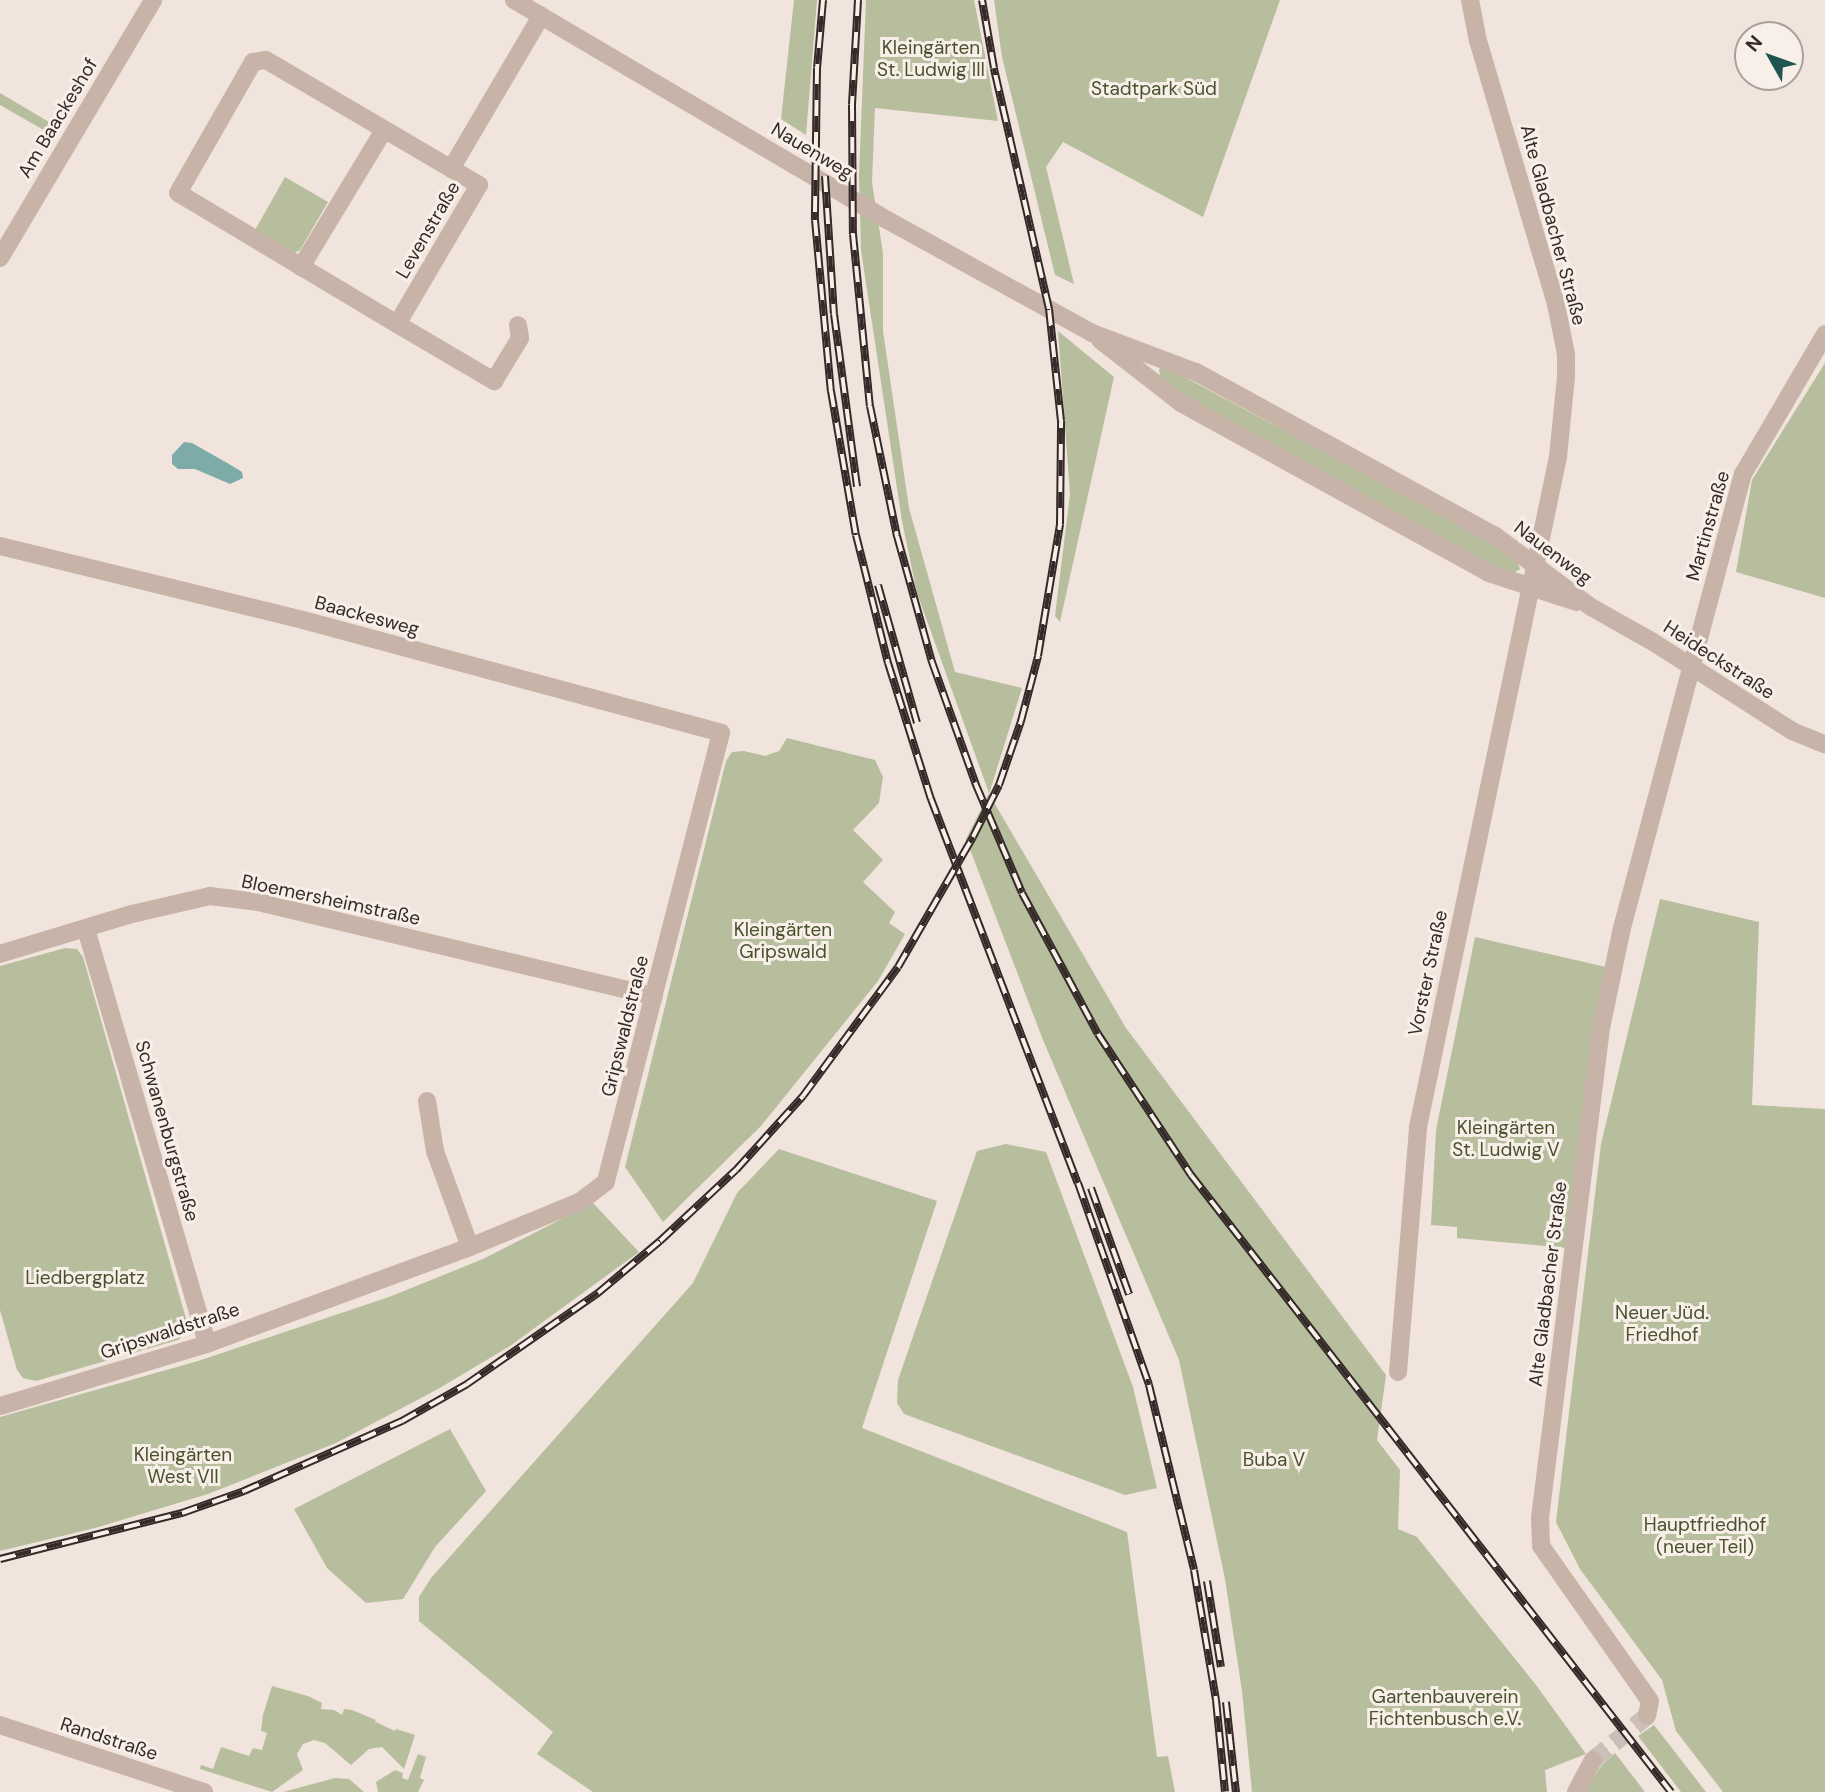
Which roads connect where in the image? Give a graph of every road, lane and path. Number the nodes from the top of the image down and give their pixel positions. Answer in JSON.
{"nodes":[{"id":1,"x":153,"y":0,"type":"edge"},
{"id":2,"x":514,"y":0,"type":"edge"},
{"id":3,"x":1470,"y":0,"type":"edge"},
{"id":4,"x":541,"y":16,"type":"junction"},
{"id":5,"x":384,"y":130,"type":"junction"},
{"id":6,"x":451,"y":169,"type":"junction"},
{"id":7,"x":0,"y":258,"type":"edge"},
{"id":8,"x":301,"y":268,"type":"junction"},
{"id":9,"x":397,"y":324,"type":"junction"},
{"id":10,"x":518,"y":325,"type":"dead end"},
{"id":11,"x":1092,"y":333,"type":"junction"},
{"id":12,"x":1825,"y":334,"type":"edge"},
{"id":13,"x":0,"y":546,"type":"edge"},
{"id":14,"x":1534,"y":565,"type":"junction"},
{"id":15,"x":1528,"y":587,"type":"junction"},
{"id":16,"x":1591,"y":607,"type":"junction"},
{"id":17,"x":1691,"y":665,"type":"junction"},
{"id":18,"x":721,"y":733,"type":"joint"},
{"id":19,"x":1825,"y":744,"type":"edge"},
{"id":20,"x":86,"y":929,"type":"junction"},
{"id":21,"x":0,"y":954,"type":"edge"},
{"id":22,"x":654,"y":996,"type":"junction"},
{"id":23,"x":427,"y":1101,"type":"dead end"},
{"id":24,"x":470,"y":1247,"type":"junction"},
{"id":25,"x":207,"y":1344,"type":"junction"},
{"id":26,"x":1398,"y":1372,"type":"dead end"},
{"id":27,"x":0,"y":1387,"type":"edge"},
{"id":28,"x":3,"y":1406,"type":"edge"},
{"id":29,"x":1647,"y":1716,"type":"dead end"},
{"id":30,"x":0,"y":1725,"type":"edge"},
{"id":31,"x":1593,"y":1760,"type":"tunnel mouth"},
{"id":32,"x":204,"y":1792,"type":"edge"},
{"id":33,"x":1576,"y":1792,"type":"edge"}],
"edges":[{"from":1,"to":7,"type":"street","name":"Am Baackeshof"},
{"from":2,"to":4,"type":"street","name":"Nauenweg"},
{"from":3,"to":14,"type":"street","name":"Alte Gladbacher Straße"},
{"from":4,"to":6,"type":"street","name":"Levenstraße"},
{"from":4,"to":11,"type":"street","name":"Nauenweg"},
{"from":5,"to":6,"type":"street"},
{"from":5,"to":8,"type":"street"},
{"from":5,"to":8,"type":"street"},
{"from":6,"to":9,"type":"street","name":"Levenstraße"},
{"from":8,"to":9,"type":"street"},
{"from":9,"to":10,"type":"street"},
{"from":11,"to":14,"type":"street","name":"Nauenweg"},
{"from":11,"to":15,"type":"street","name":"Nauenweg"},
{"from":12,"to":17,"type":"street","name":"Martinstraße"},
{"from":13,"to":18,"type":"street","name":"Baackesweg"},
{"from":14,"to":15,"type":"street","name":"Alte Gladbacher Straße"},
{"from":14,"to":16,"type":"street","name":"Nauenweg"},
{"from":15,"to":16,"type":"street","name":"Nauenweg"},
{"from":15,"to":26,"type":"street","name":"Vorster Straße"},
{"from":16,"to":17,"type":"street","name":"Heideckstraße"},
{"from":17,"to":19,"type":"street","name":"Heideckstraße"},
{"from":17,"to":29,"type":"street","name":"Alte Gladbacher Straße"},
{"from":18,"to":22,"type":"street","name":"Gripswaldstraße"},
{"from":20,"to":21,"type":"street","name":"Bloemersheimstraße"},
{"from":20,"to":22,"type":"street","name":"Bloemersheimstraße"},
{"from":20,"to":25,"type":"street","name":"Schwanenburgstraße"},
{"from":22,"to":24,"type":"street","name":"Gripswaldstraße"},
{"from":23,"to":24,"type":"street"},
{"from":24,"to":25,"type":"street","name":"Gripswaldstraße"},
{"from":25,"to":28,"type":"street","name":"Gripswaldstraße"},
{"from":27,"to":28,"type":"street"},
{"from":30,"to":32,"type":"street","name":"Randstraße"},
{"from":31,"to":33,"type":"street"}]}
